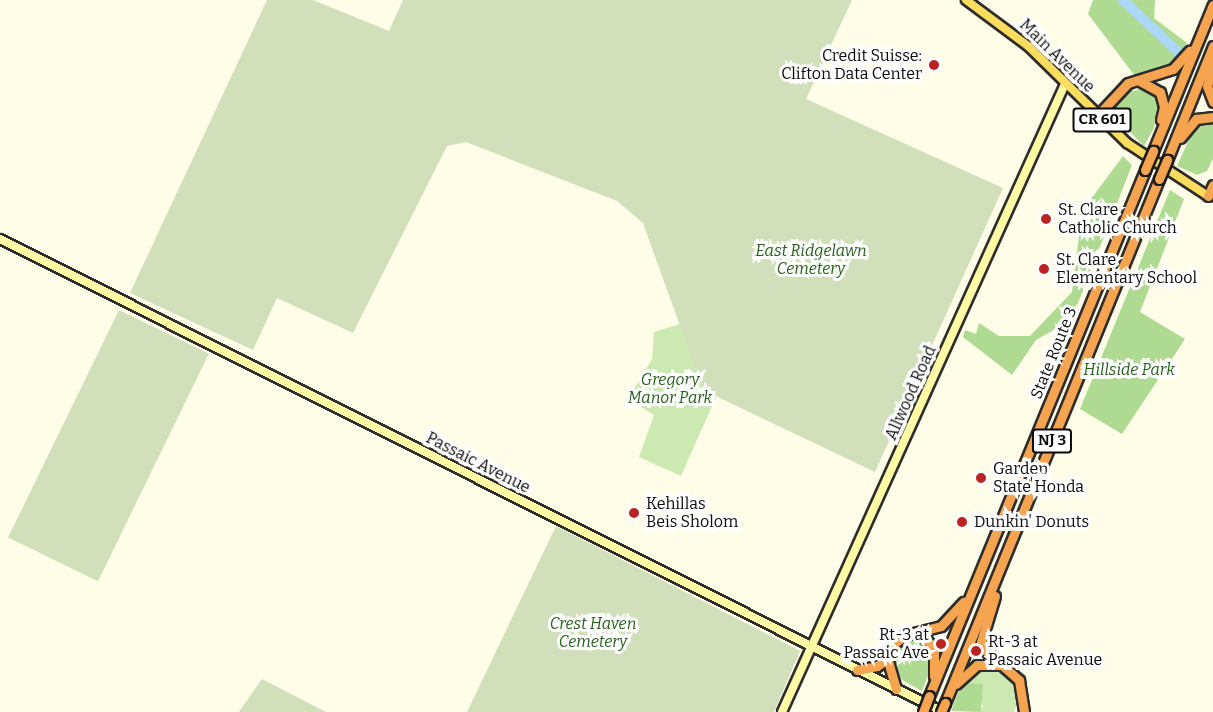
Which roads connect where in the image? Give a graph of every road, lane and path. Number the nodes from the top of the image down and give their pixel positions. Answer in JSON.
{"nodes":[{"id":1,"x":966,"y":0,"type":"edge"},
{"id":2,"x":1213,"y":5,"type":"edge"},
{"id":3,"x":1200,"y":37,"type":"junction"},
{"id":4,"x":1213,"y":46,"type":"edge"},
{"id":5,"x":1213,"y":64,"type":"edge"},
{"id":6,"x":1135,"y":80,"type":"junction"},
{"id":7,"x":1065,"y":84,"type":"junction"},
{"id":8,"x":1213,"y":102,"type":"edge"},
{"id":9,"x":1097,"y":116,"type":"junction"},
{"id":10,"x":1213,"y":117,"type":"edge"},
{"id":11,"x":1153,"y":151,"type":"junction"},
{"id":12,"x":1167,"y":160,"type":"junction"},
{"id":13,"x":1213,"y":185,"type":"edge"},
{"id":14,"x":1211,"y":198,"type":"edge"},
{"id":15,"x":0,"y":239,"type":"edge"},
{"id":16,"x":1012,"y":539,"type":"junction"},
{"id":17,"x":975,"y":585,"type":"junction"},
{"id":18,"x":920,"y":633,"type":"junction"},
{"id":19,"x":811,"y":646,"type":"junction"},
{"id":20,"x":888,"y":658,"type":"junction"},
{"id":21,"x":1003,"y":665,"type":"junction"},
{"id":22,"x":857,"y":670,"type":"junction"},
{"id":23,"x":893,"y":687,"type":"junction"},
{"id":24,"x":929,"y":696,"type":"junction"},
{"id":25,"x":943,"y":709,"type":"edge"},
{"id":26,"x":782,"y":712,"type":"edge"},
{"id":27,"x":923,"y":712,"type":"edge"},
{"id":28,"x":1024,"y":712,"type":"edge"}],
"edges":[{"from":1,"to":7,"type":"main road","name":"Main Avenue","number":"CR 601"},
{"from":2,"to":3,"type":"highway","name":"State Route 3","number":"NJ 3"},
{"from":3,"to":6,"type":"highway"},
{"from":3,"to":11,"type":"highway","name":"State Route 3","number":"NJ 3"},
{"from":4,"to":12,"type":"highway","name":"State Route 3","number":"NJ 3"},
{"from":5,"to":8,"type":"highway"},
{"from":6,"to":9,"type":"highway"},
{"from":6,"to":11,"type":"highway"},
{"from":7,"to":9,"type":"main road","name":"Main Avenue","number":"CR 601"},
{"from":7,"to":19,"type":"street","name":"Allwood Road"},
{"from":9,"to":14,"type":"main road","name":"Main Avenue","number":"CR 601"},
{"from":10,"to":12,"type":"highway"},
{"from":11,"to":17,"type":"highway","name":"State Route 3","number":"NJ 3","bridge":true},
{"from":12,"to":16,"type":"highway","name":"State Route 3","number":"NJ 3","bridge":true},
{"from":13,"to":14,"type":"highway"},
{"from":15,"to":19,"type":"street","name":"Passaic Avenue"},
{"from":16,"to":21,"type":"highway"},
{"from":16,"to":25,"type":"highway","name":"State Route 3","number":"NJ 3"},
{"from":17,"to":18,"type":"highway"},
{"from":17,"to":24,"type":"highway","name":"State Route 3","number":"NJ 3"},
{"from":18,"to":20,"type":"highway"},
{"from":18,"to":24,"type":"highway"},
{"from":19,"to":22,"type":"street","name":"Passaic Avenue"},
{"from":19,"to":26,"type":"street","name":"Allwood Road"},
{"from":20,"to":22,"type":"highway"},
{"from":20,"to":23,"type":"highway"},
{"from":21,"to":25,"type":"highway"},
{"from":21,"to":28,"type":"highway"},
{"from":22,"to":23,"type":"street","name":"Passaic Avenue"},
{"from":23,"to":25,"type":"street","name":"Passaic Avenue"},
{"from":24,"to":27,"type":"highway","name":"State Route 3","number":"NJ 3","bridge":true}]}
